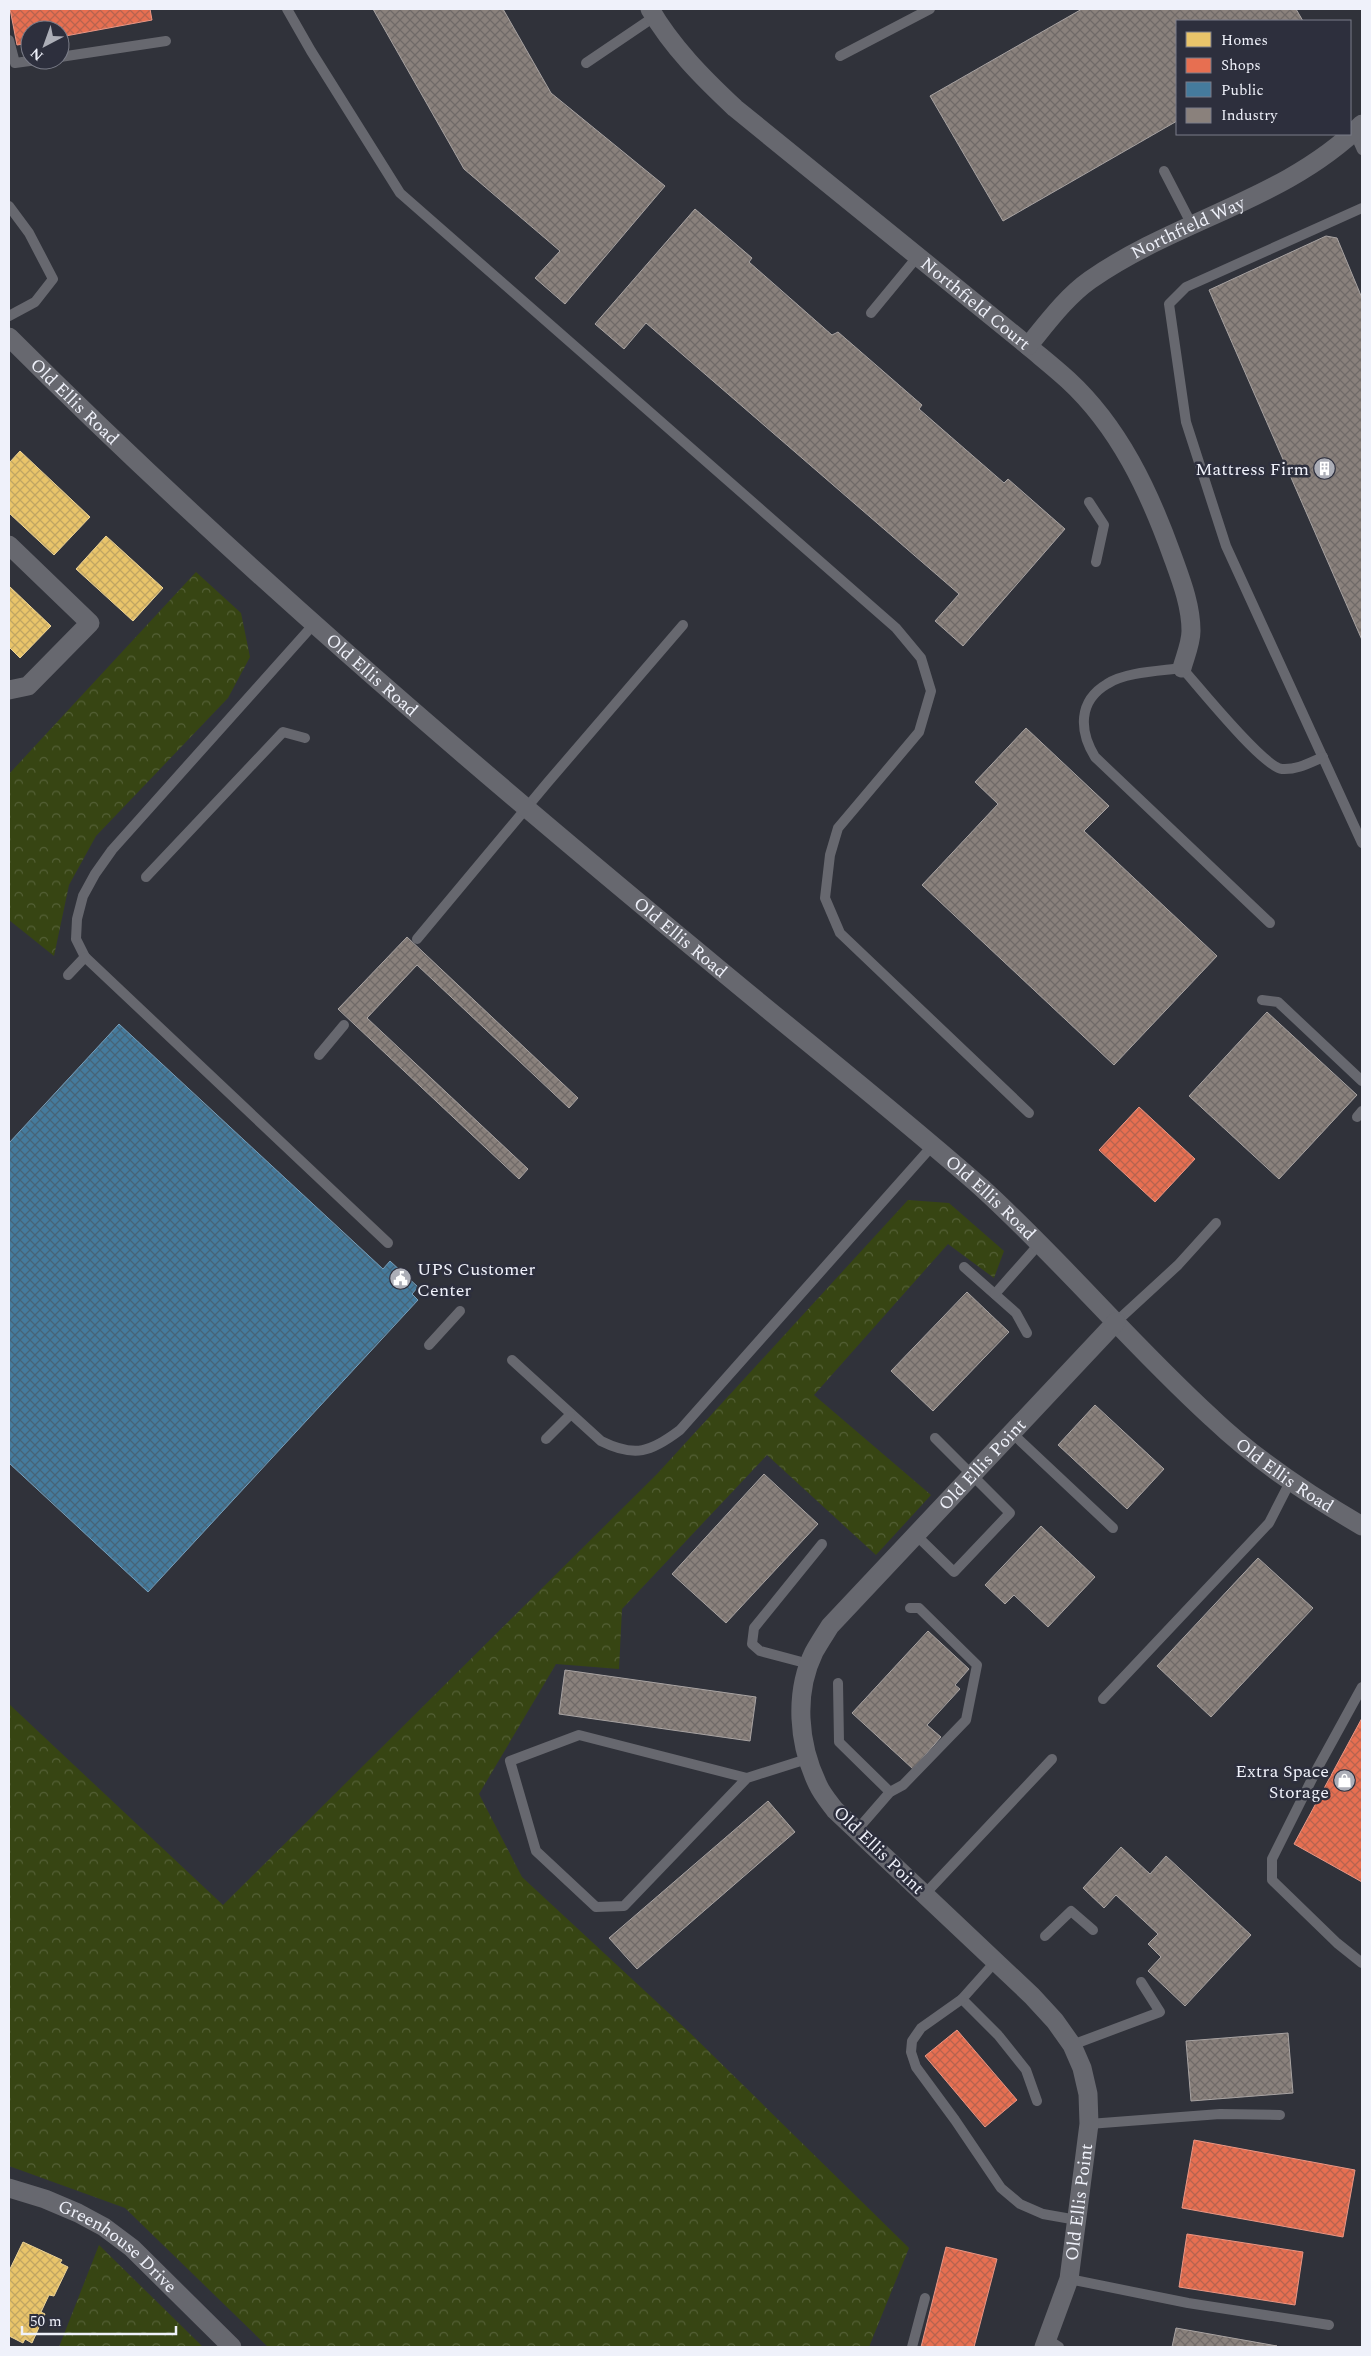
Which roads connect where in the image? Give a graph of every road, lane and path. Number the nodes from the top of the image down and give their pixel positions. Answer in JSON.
{"nodes":[{"id":1,"x":287,"y":9,"type":"edge"},
{"id":2,"x":930,"y":9,"type":"edge"},
{"id":3,"x":652,"y":13,"type":"edge"},
{"id":4,"x":9,"y":40,"type":"edge"},
{"id":5,"x":166,"y":41,"type":"dead end"},
{"id":6,"x":70,"y":55,"type":"edge"},
{"id":7,"x":840,"y":56,"type":"dead end"},
{"id":8,"x":20,"y":62,"type":"edge"},
{"id":9,"x":586,"y":63,"type":"dead end"},
{"id":10,"x":1358,"y":128,"type":"edge"},
{"id":11,"x":1350,"y":135,"type":"edge"},
{"id":12,"x":1362,"y":150,"type":"edge"},
{"id":13,"x":1164,"y":171,"type":"dead end"},
{"id":14,"x":9,"y":206,"type":"edge"},
{"id":15,"x":1362,"y":208,"type":"edge"},
{"id":16,"x":1192,"y":225,"type":"junction"},
{"id":17,"x":918,"y":256,"type":"junction"},
{"id":18,"x":871,"y":313,"type":"dead end"},
{"id":19,"x":9,"y":316,"type":"edge"},
{"id":20,"x":9,"y":337,"type":"edge"},
{"id":21,"x":1028,"y":346,"type":"junction"},
{"id":22,"x":1089,"y":502,"type":"dead end"},
{"id":23,"x":9,"y":545,"type":"edge"},
{"id":24,"x":1096,"y":562,"type":"dead end"},
{"id":25,"x":314,"y":624,"type":"junction"},
{"id":26,"x":683,"y":625,"type":"dead end"},
{"id":27,"x":1182,"y":668,"type":"junction"},
{"id":28,"x":9,"y":690,"type":"edge"},
{"id":29,"x":305,"y":738,"type":"dead end"},
{"id":30,"x":1323,"y":757,"type":"junction"},
{"id":31,"x":527,"y":808,"type":"junction"},
{"id":32,"x":1362,"y":844,"type":"edge"},
{"id":33,"x":146,"y":877,"type":"dead end"},
{"id":34,"x":1270,"y":923,"type":"dead end"},
{"id":35,"x":417,"y":939,"type":"dead end"},
{"id":36,"x":85,"y":957,"type":"junction"},
{"id":37,"x":68,"y":975,"type":"dead end"},
{"id":38,"x":1262,"y":1000,"type":"dead end"},
{"id":39,"x":344,"y":1025,"type":"dead end"},
{"id":40,"x":319,"y":1055,"type":"dead end"},
{"id":41,"x":1362,"y":1081,"type":"edge"},
{"id":42,"x":1029,"y":1113,"type":"dead end"},
{"id":43,"x":933,"y":1145,"type":"junction"},
{"id":44,"x":1216,"y":1223,"type":"dead end"},
{"id":45,"x":388,"y":1243,"type":"dead end"},
{"id":46,"x":1040,"y":1243,"type":"junction"},
{"id":47,"x":964,"y":1267,"type":"dead end"},
{"id":48,"x":995,"y":1294,"type":"junction"},
{"id":49,"x":460,"y":1311,"type":"dead end"},
{"id":50,"x":1116,"y":1322,"type":"junction"},
{"id":51,"x":1027,"y":1334,"type":"dead end"},
{"id":52,"x":429,"y":1345,"type":"dead end"},
{"id":53,"x":512,"y":1360,"type":"dead end"},
{"id":54,"x":570,"y":1415,"type":"junction"},
{"id":55,"x":1012,"y":1433,"type":"junction"},
{"id":56,"x":935,"y":1438,"type":"dead end"},
{"id":57,"x":546,"y":1439,"type":"dead end"},
{"id":58,"x":971,"y":1476,"type":"junction"},
{"id":59,"x":1290,"y":1482,"type":"junction"},
{"id":60,"x":1362,"y":1526,"type":"edge"},
{"id":61,"x":1113,"y":1528,"type":"dead end"},
{"id":62,"x":916,"y":1535,"type":"junction"},
{"id":63,"x":822,"y":1544,"type":"dead end"},
{"id":64,"x":910,"y":1608,"type":"dead end"},
{"id":65,"x":810,"y":1664,"type":"junction"},
{"id":66,"x":838,"y":1683,"type":"dead end"},
{"id":67,"x":1362,"y":1687,"type":"edge"},
{"id":68,"x":1103,"y":1700,"type":"dead end"},
{"id":69,"x":807,"y":1759,"type":"junction"},
{"id":70,"x":1052,"y":1759,"type":"dead end"},
{"id":71,"x":747,"y":1778,"type":"junction"},
{"id":72,"x":890,"y":1792,"type":"junction"},
{"id":73,"x":857,"y":1830,"type":"junction"},
{"id":74,"x":924,"y":1894,"type":"junction"},
{"id":75,"x":1093,"y":1930,"type":"dead end"},
{"id":76,"x":1045,"y":1936,"type":"dead end"},
{"id":77,"x":996,"y":1962,"type":"junction"},
{"id":78,"x":1362,"y":1963,"type":"edge"},
{"id":79,"x":1141,"y":1982,"type":"dead end"},
{"id":80,"x":962,"y":1998,"type":"junction"},
{"id":81,"x":1072,"y":2045,"type":"junction"},
{"id":82,"x":1037,"y":2101,"type":"dead end"},
{"id":83,"x":1280,"y":2114,"type":"dead end"},
{"id":84,"x":1089,"y":2124,"type":"junction"},
{"id":85,"x":9,"y":2188,"type":"edge"},
{"id":86,"x":1077,"y":2220,"type":"junction"},
{"id":87,"x":1069,"y":2279,"type":"junction"},
{"id":88,"x":925,"y":2298,"type":"dead end"},
{"id":89,"x":1329,"y":2325,"type":"dead end"},
{"id":90,"x":1050,"y":2344,"type":"edge"},
{"id":91,"x":232,"y":2347,"type":"edge"},
{"id":92,"x":912,"y":2347,"type":"edge"}],
"edges":[{"from":1,"to":42,"type":"lane"},
{"from":2,"to":7,"type":"lane"},
{"from":3,"to":9,"type":"lane"},
{"from":3,"to":17,"type":"street","name":"Northfield Court"},
{"from":4,"to":8,"type":"lane"},
{"from":5,"to":6,"type":"lane"},
{"from":10,"to":12,"type":"lane"},
{"from":11,"to":16,"type":"street","name":"Northfield Way"},
{"from":13,"to":16,"type":"lane"},
{"from":14,"to":19,"type":"lane"},
{"from":15,"to":30,"type":"lane"},
{"from":16,"to":21,"type":"street","name":"Northfield Way"},
{"from":17,"to":18,"type":"lane"},
{"from":17,"to":21,"type":"street","name":"Northfield Court"},
{"from":20,"to":25,"type":"street","name":"Old Ellis Road"},
{"from":21,"to":27,"type":"street","name":"Northfield Court"},
{"from":22,"to":24,"type":"lane"},
{"from":23,"to":28,"type":"street"},
{"from":25,"to":31,"type":"street","name":"Old Ellis Road"},
{"from":25,"to":36,"type":"lane"},
{"from":26,"to":31,"type":"lane"},
{"from":27,"to":30,"type":"lane"},
{"from":27,"to":34,"type":"lane"},
{"from":29,"to":33,"type":"lane"},
{"from":30,"to":32,"type":"lane"},
{"from":31,"to":35,"type":"lane"},
{"from":31,"to":43,"type":"street","name":"Old Ellis Road"},
{"from":36,"to":37,"type":"lane"},
{"from":36,"to":45,"type":"lane"},
{"from":38,"to":41,"type":"lane"},
{"from":39,"to":40,"type":"lane"},
{"from":43,"to":46,"type":"street","name":"Old Ellis Road"},
{"from":43,"to":54,"type":"lane"},
{"from":44,"to":50,"type":"lane"},
{"from":46,"to":48,"type":"lane"},
{"from":46,"to":50,"type":"street","name":"Old Ellis Road"},
{"from":47,"to":48,"type":"lane"},
{"from":48,"to":51,"type":"lane"},
{"from":49,"to":52,"type":"lane"},
{"from":50,"to":55,"type":"street","name":"Old Ellis Point"},
{"from":50,"to":59,"type":"street","name":"Old Ellis Road"},
{"from":53,"to":54,"type":"lane"},
{"from":54,"to":57,"type":"lane"},
{"from":55,"to":58,"type":"street","name":"Old Ellis Point"},
{"from":55,"to":61,"type":"lane"},
{"from":56,"to":58,"type":"lane"},
{"from":58,"to":62,"type":"street","name":"Old Ellis Point"},
{"from":58,"to":62,"type":"lane"},
{"from":59,"to":60,"type":"street","name":"Old Ellis Road"},
{"from":59,"to":68,"type":"lane"},
{"from":62,"to":65,"type":"street","name":"Old Ellis Point"},
{"from":63,"to":65,"type":"lane"},
{"from":64,"to":72,"type":"lane"},
{"from":65,"to":69,"type":"street","name":"Old Ellis Point"},
{"from":66,"to":72,"type":"lane"},
{"from":67,"to":78,"type":"lane"},
{"from":69,"to":71,"type":"lane"},
{"from":69,"to":73,"type":"street","name":"Old Ellis Point"},
{"from":70,"to":74,"type":"lane"},
{"from":71,"to":71,"type":"lane"},
{"from":72,"to":73,"type":"lane"},
{"from":73,"to":74,"type":"street","name":"Old Ellis Point"},
{"from":74,"to":77,"type":"street","name":"Old Ellis Point"},
{"from":75,"to":76,"type":"lane"},
{"from":77,"to":80,"type":"lane"},
{"from":77,"to":81,"type":"street","name":"Old Ellis Point"},
{"from":79,"to":81,"type":"lane"},
{"from":80,"to":82,"type":"lane"},
{"from":80,"to":86,"type":"lane"},
{"from":81,"to":84,"type":"street","name":"Old Ellis Point"},
{"from":83,"to":84,"type":"lane"},
{"from":84,"to":86,"type":"street","name":"Old Ellis Point"},
{"from":85,"to":91,"type":"street","name":"Greenhouse Drive"},
{"from":86,"to":87,"type":"street","name":"Old Ellis Point"},
{"from":87,"to":89,"type":"lane"},
{"from":87,"to":90,"type":"street","name":"Old Ellis Point"},
{"from":88,"to":92,"type":"lane"}]}
